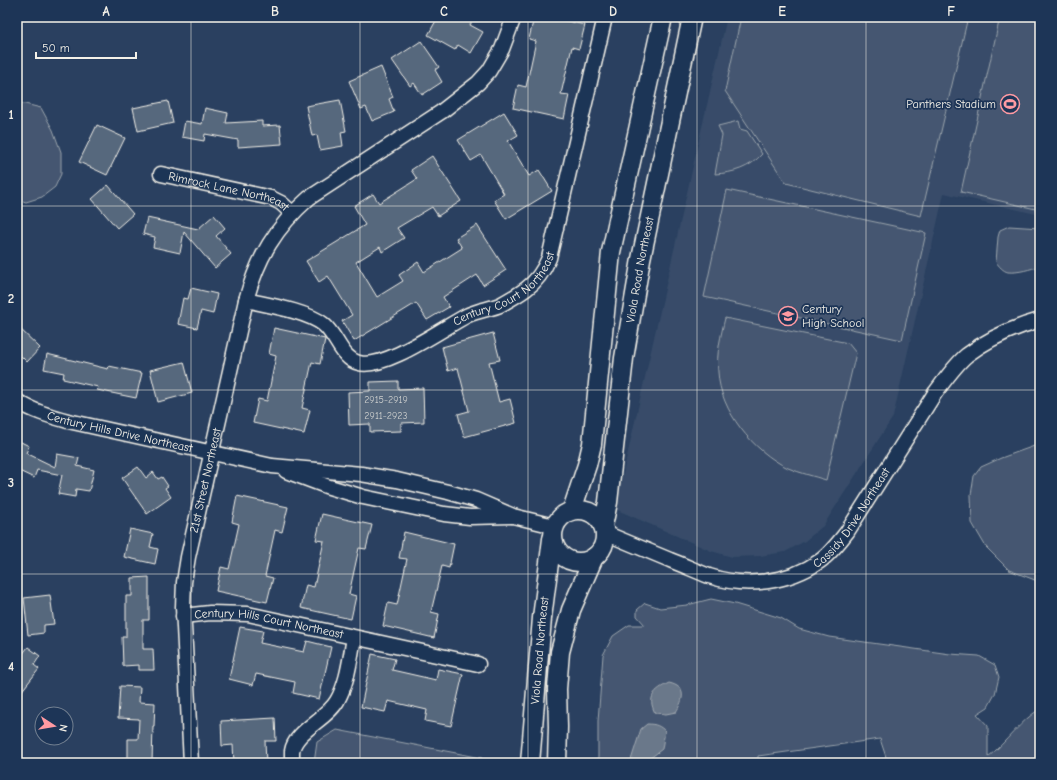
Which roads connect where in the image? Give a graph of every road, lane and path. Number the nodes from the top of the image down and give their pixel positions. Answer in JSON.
{"nodes":[{"id":1,"x":514,"y":17,"type":"edge"},
{"id":2,"x":605,"y":17,"type":"edge"},
{"id":3,"x":663,"y":17,"type":"edge"},
{"id":4,"x":692,"y":17,"type":"edge"},
{"id":5,"x":161,"y":174,"type":"dead end"},
{"id":6,"x":292,"y":213,"type":"junction"},
{"id":7,"x":246,"y":300,"type":"junction"},
{"id":8,"x":1040,"y":320,"type":"edge"},
{"id":9,"x":17,"y":401,"type":"edge"},
{"id":10,"x":212,"y":453,"type":"junction"},
{"id":11,"x":272,"y":466,"type":"junction"},
{"id":12,"x":572,"y":510,"type":"junction"},
{"id":13,"x":514,"y":516,"type":"junction"},
{"id":14,"x":604,"y":529,"type":"junction"},
{"id":15,"x":553,"y":533,"type":"junction"},
{"id":16,"x":594,"y":557,"type":"junction"},
{"id":17,"x":183,"y":616,"type":"junction"},
{"id":18,"x":354,"y":638,"type":"junction"},
{"id":19,"x":478,"y":664,"type":"dead end"},
{"id":20,"x":191,"y":763,"type":"edge"},
{"id":21,"x":292,"y":763,"type":"edge"},
{"id":22,"x":530,"y":763,"type":"edge"},
{"id":23,"x":557,"y":763,"type":"edge"}],
"edges":[{"from":1,"to":6,"type":"street"},
{"from":2,"to":7,"type":"street","name":"Century Court Northeast"},
{"from":3,"to":12,"type":"main road"},
{"from":4,"to":14,"type":"main road","name":"Viola Road Northeast"},
{"from":5,"to":6,"type":"street","name":"Rimrock Lane Northeast"},
{"from":6,"to":7,"type":"street","name":"21st Street Northeast"},
{"from":7,"to":10,"type":"street","name":"21st Street Northeast"},
{"from":8,"to":14,"type":"street","name":"Cassidy Drive Northeast"},
{"from":9,"to":10,"type":"street","name":"Century Hills Drive Northeast"},
{"from":10,"to":11,"type":"street","name":"Century Hills Drive Northeast"},
{"from":10,"to":17,"type":"street","name":"21st Street Northeast"},
{"from":11,"to":13,"type":"street","name":"Century Hills Drive Northeast"},
{"from":11,"to":13,"type":"street","name":"Century Hills Drive Northeast"},
{"from":12,"to":14,"type":"main road"},
{"from":12,"to":15,"type":"main road"},
{"from":13,"to":15,"type":"street","name":"Century Hills Drive Northeast"},
{"from":14,"to":16,"type":"main road"},
{"from":15,"to":16,"type":"main road"},
{"from":15,"to":22,"type":"main road","name":"Viola Road Northeast"},
{"from":16,"to":23,"type":"main road","name":"Viola Road Northeast"},
{"from":17,"to":18,"type":"street","name":"Century Hills Court Northeast"},
{"from":17,"to":20,"type":"street","name":"21st Street Northeast"},
{"from":18,"to":19,"type":"street","name":"Century Hills Court Northeast"},
{"from":18,"to":21,"type":"street","name":"Century Hills Court Northeast"}]}
